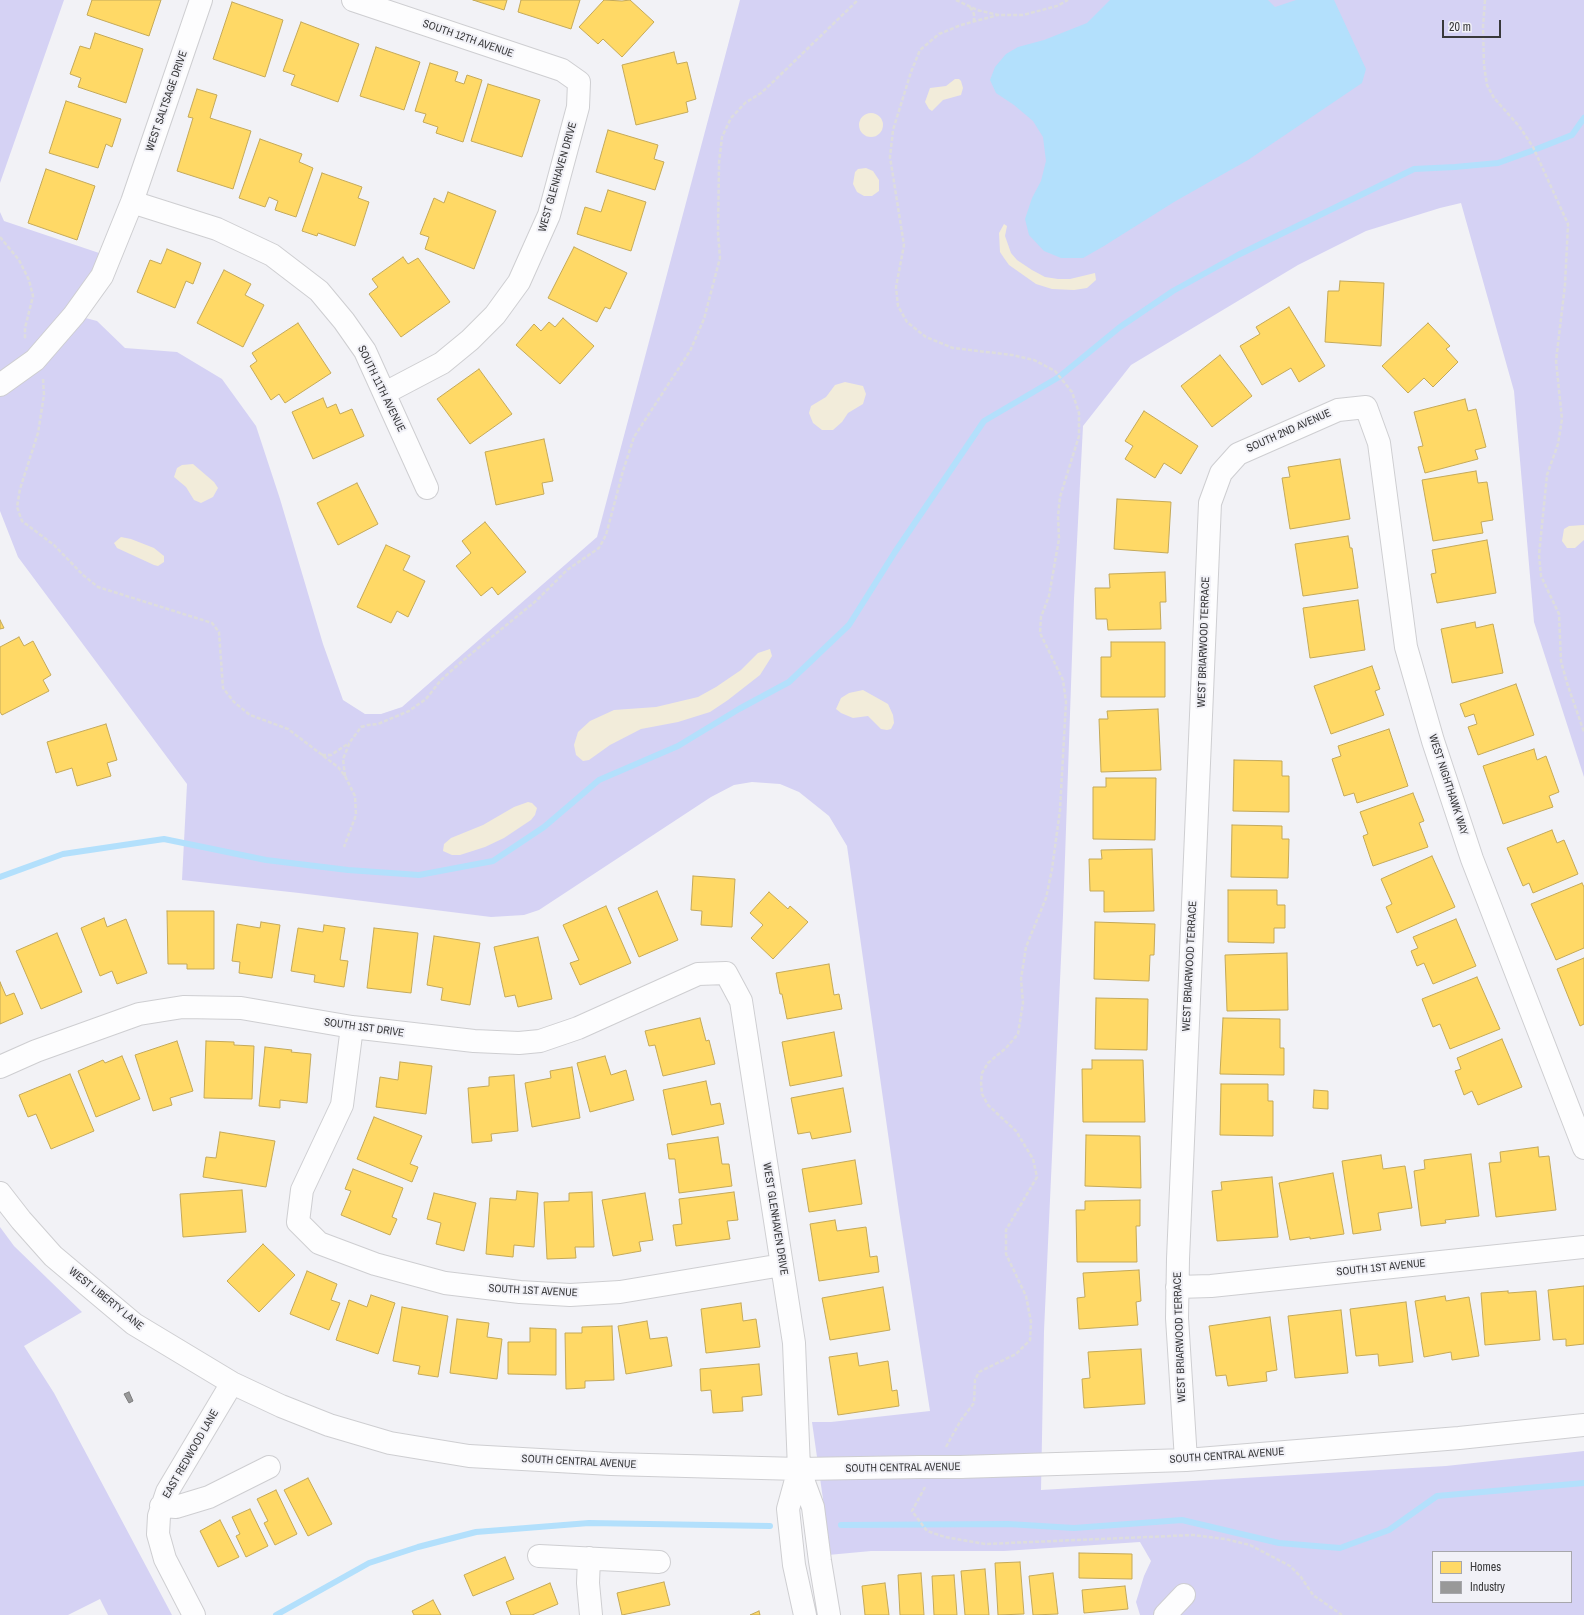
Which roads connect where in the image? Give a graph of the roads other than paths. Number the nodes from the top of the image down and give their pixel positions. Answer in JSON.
{"nodes":[{"id":1,"x":202,"y":0,"type":"edge"},
{"id":2,"x":353,"y":0,"type":"edge"},
{"id":3,"x":579,"y":82,"type":"joint"},
{"id":4,"x":132,"y":202,"type":"junction"},
{"id":5,"x":0,"y":385,"type":"edge"},
{"id":6,"x":385,"y":394,"type":"junction"},
{"id":7,"x":1366,"y":408,"type":"joint"},
{"id":8,"x":1221,"y":473,"type":"joint"},
{"id":9,"x":427,"y":488,"type":"dead end"},
{"id":10,"x":726,"y":973,"type":"joint"},
{"id":11,"x":352,"y":1027,"type":"junction"},
{"id":12,"x":0,"y":1067,"type":"edge"},
{"id":13,"x":1584,"y":1148,"type":"edge"},
{"id":14,"x":0,"y":1193,"type":"edge"},
{"id":15,"x":1584,"y":1247,"type":"edge"},
{"id":16,"x":782,"y":1265,"type":"junction"},
{"id":17,"x":1177,"y":1288,"type":"junction"},
{"id":18,"x":232,"y":1383,"type":"junction"},
{"id":19,"x":1584,"y":1425,"type":"edge"},
{"id":20,"x":1186,"y":1460,"type":"junction"},
{"id":21,"x":269,"y":1467,"type":"dead end"},
{"id":22,"x":799,"y":1469,"type":"junction"},
{"id":23,"x":161,"y":1506,"type":"junction"},
{"id":24,"x":538,"y":1556,"type":"dead end"},
{"id":25,"x":589,"y":1558,"type":"junction"},
{"id":26,"x":659,"y":1562,"type":"dead end"},
{"id":27,"x":823,"y":1580,"type":"junction"},
{"id":28,"x":798,"y":1584,"type":"junction"},
{"id":29,"x":1184,"y":1594,"type":"dead end"},
{"id":30,"x":194,"y":1615,"type":"edge"},
{"id":31,"x":591,"y":1615,"type":"edge"},
{"id":32,"x":805,"y":1615,"type":"edge"},
{"id":33,"x":829,"y":1615,"type":"edge"},
{"id":34,"x":1165,"y":1615,"type":"edge"}],
"edges":[{"from":1,"to":4,"type":"street","name":"WEST SALTSAGE DRIVE"},
{"from":2,"to":3,"type":"street","name":"SOUTH 12TH AVENUE"},
{"from":3,"to":6,"type":"street","name":"WEST GLENHAVEN DRIVE"},
{"from":4,"to":5,"type":"street","name":"WEST SALTSAGE DRIVE"},
{"from":4,"to":6,"type":"street","name":"SOUTH 11TH AVENUE"},
{"from":6,"to":9,"type":"street","name":"SOUTH 11TH AVENUE"},
{"from":7,"to":8,"type":"street","name":"SOUTH 2ND AVENUE"},
{"from":7,"to":13,"type":"street","name":"WEST NIGHTHAWK WAY"},
{"from":8,"to":17,"type":"street","name":"WEST BRIARWOOD TERRACE"},
{"from":10,"to":11,"type":"street","name":"SOUTH 1ST DRIVE"},
{"from":10,"to":16,"type":"street","name":"WEST GLENHAVEN DRIVE"},
{"from":11,"to":12,"type":"street","name":"SOUTH 1ST DRIVE"},
{"from":11,"to":16,"type":"street","name":"SOUTH 1ST AVENUE"},
{"from":14,"to":18,"type":"street","name":"WEST LIBERTY LANE"},
{"from":15,"to":17,"type":"street","name":"SOUTH 1ST AVENUE"},
{"from":16,"to":22,"type":"street","name":"WEST GLENHAVEN DRIVE"},
{"from":17,"to":20,"type":"street","name":"WEST BRIARWOOD TERRACE"},
{"from":18,"to":22,"type":"street","name":"SOUTH CENTRAL AVENUE"},
{"from":18,"to":23,"type":"street","name":"EAST REDWOOD LANE"},
{"from":19,"to":20,"type":"street","name":"SOUTH CENTRAL AVENUE"},
{"from":20,"to":22,"type":"street","name":"SOUTH CENTRAL AVENUE","bridge":true},
{"from":21,"to":23,"type":"street"},
{"from":22,"to":27,"type":"street"},
{"from":22,"to":28,"type":"street"},
{"from":23,"to":30,"type":"street","name":"EAST REDWOOD LANE"},
{"from":24,"to":25,"type":"street"},
{"from":25,"to":26,"type":"street"},
{"from":25,"to":31,"type":"street"},
{"from":27,"to":28,"type":"street"},
{"from":27,"to":33,"type":"street"},
{"from":28,"to":32,"type":"street"},
{"from":29,"to":34,"type":"street"}]}
